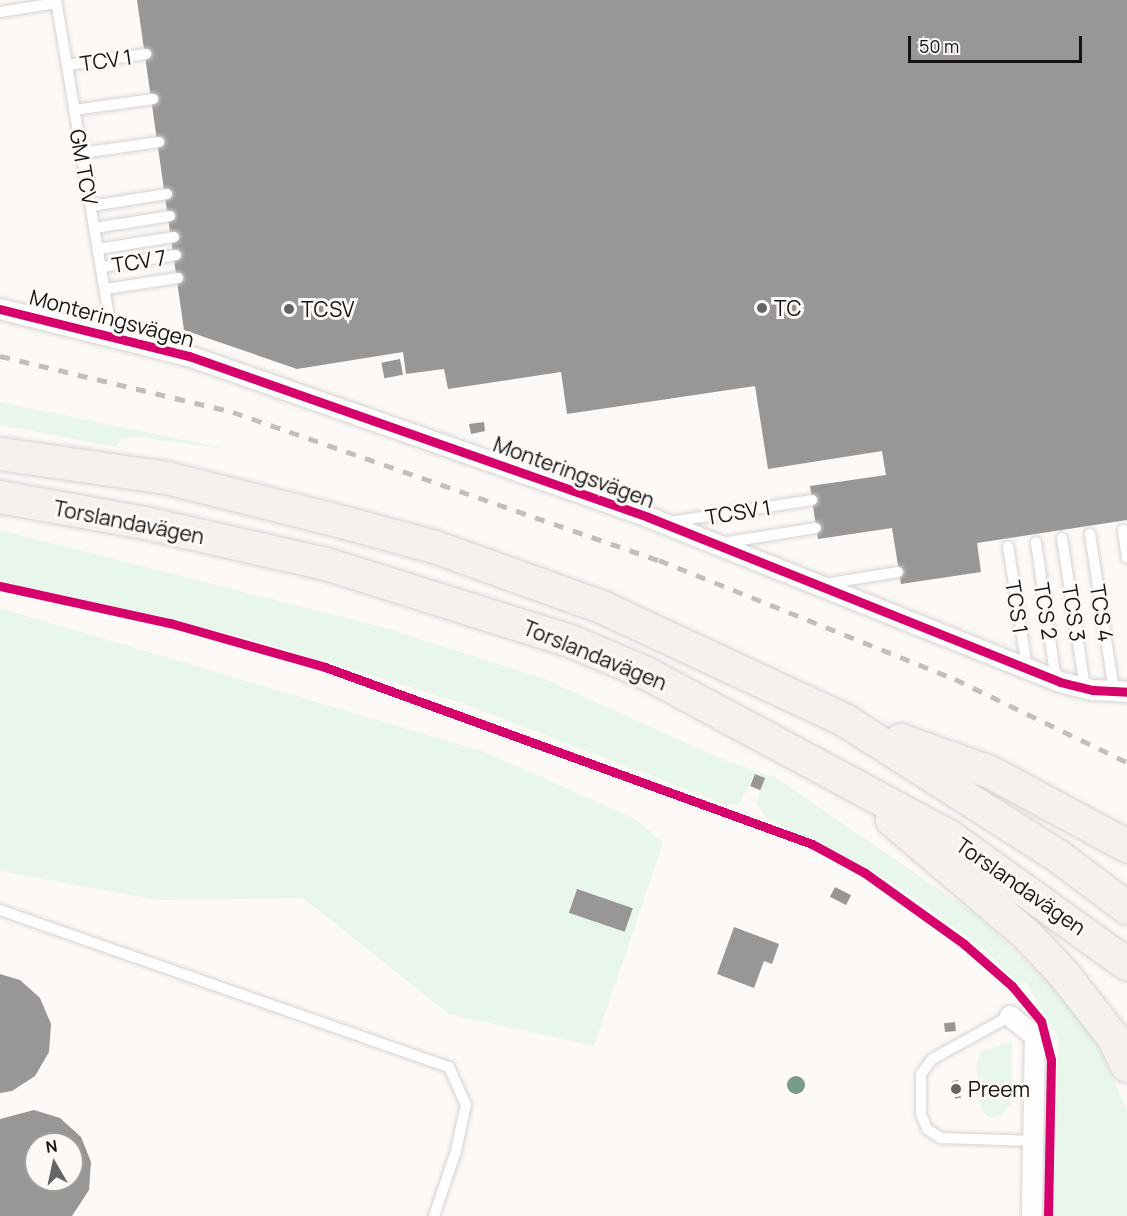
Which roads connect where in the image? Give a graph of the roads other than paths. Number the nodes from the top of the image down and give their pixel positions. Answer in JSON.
{"nodes":[{"id":1,"x":51,"y":2,"type":"edge"},
{"id":2,"x":0,"y":12,"type":"edge"},
{"id":3,"x":146,"y":54,"type":"dead end"},
{"id":4,"x":67,"y":66,"type":"junction"},
{"id":5,"x":153,"y":99,"type":"dead end"},
{"id":6,"x":74,"y":110,"type":"junction"},
{"id":7,"x":159,"y":142,"type":"dead end"},
{"id":8,"x":82,"y":153,"type":"junction"},
{"id":9,"x":167,"y":194,"type":"dead end"},
{"id":10,"x":91,"y":206,"type":"junction"},
{"id":11,"x":170,"y":216,"type":"dead end"},
{"id":12,"x":95,"y":228,"type":"junction"},
{"id":13,"x":174,"y":237,"type":"dead end"},
{"id":14,"x":98,"y":249,"type":"junction"},
{"id":15,"x":176,"y":255,"type":"dead end"},
{"id":16,"x":101,"y":267,"type":"junction"},
{"id":17,"x":178,"y":278,"type":"dead end"},
{"id":18,"x":105,"y":289,"type":"junction"},
{"id":19,"x":0,"y":309,"type":"edge"},
{"id":20,"x":112,"y":335,"type":"junction"},
{"id":21,"x":0,"y":454,"type":"edge"},
{"id":22,"x":0,"y":497,"type":"edge"},
{"id":23,"x":812,"y":501,"type":"dead end"},
{"id":24,"x":663,"y":523,"type":"junction"},
{"id":25,"x":816,"y":528,"type":"dead end"},
{"id":26,"x":1123,"y":530,"type":"dead end"},
{"id":27,"x":1090,"y":534,"type":"dead end"},
{"id":28,"x":1062,"y":537,"type":"dead end"},
{"id":29,"x":1035,"y":542,"type":"dead end"},
{"id":30,"x":717,"y":544,"type":"junction"},
{"id":31,"x":1008,"y":546,"type":"dead end"},
{"id":32,"x":1127,"y":558,"type":"edge"},
{"id":33,"x":898,"y":572,"type":"dead end"},
{"id":34,"x":818,"y":585,"type":"junction"},
{"id":35,"x":1027,"y":668,"type":"junction"},
{"id":36,"x":1056,"y":680,"type":"junction"},
{"id":37,"x":1085,"y":689,"type":"junction"},
{"id":38,"x":1120,"y":692,"type":"edge"},
{"id":39,"x":846,"y":721,"type":"junction"},
{"id":40,"x":829,"y":768,"type":"junction"},
{"id":41,"x":1127,"y":846,"type":"edge"},
{"id":42,"x":1127,"y":908,"type":"edge"},
{"id":43,"x":0,"y":910,"type":"edge"},
{"id":44,"x":1127,"y":964,"type":"edge"},
{"id":45,"x":1010,"y":1016,"type":"joint"},
{"id":46,"x":1127,"y":1066,"type":"edge"},
{"id":47,"x":1035,"y":1141,"type":"junction"},
{"id":48,"x":434,"y":1216,"type":"edge"},
{"id":49,"x":1032,"y":1216,"type":"edge"}],
"edges":[{"from":1,"to":2,"type":"lane"},
{"from":1,"to":4,"type":"lane","name":"GM TCV"},
{"from":3,"to":4,"type":"lane","name":"TCV 1"},
{"from":4,"to":6,"type":"lane","name":"GM TCV"},
{"from":5,"to":6,"type":"lane"},
{"from":6,"to":8,"type":"lane","name":"GM TCV"},
{"from":7,"to":8,"type":"lane"},
{"from":8,"to":10,"type":"lane","name":"GM TCV"},
{"from":9,"to":10,"type":"lane"},
{"from":10,"to":12,"type":"lane","name":"GM TCV"},
{"from":11,"to":12,"type":"lane"},
{"from":12,"to":14,"type":"lane","name":"GM TCV"},
{"from":13,"to":14,"type":"lane"},
{"from":14,"to":16,"type":"lane","name":"GM TCV"},
{"from":15,"to":16,"type":"lane","name":"TCV 7"},
{"from":16,"to":18,"type":"lane","name":"GM TCV"},
{"from":17,"to":18,"type":"lane"},
{"from":18,"to":20,"type":"lane","name":"GM TCV"},
{"from":19,"to":20,"type":"street","name":"Monteringsvägen"},
{"from":20,"to":24,"type":"street","name":"Monteringsvägen"},
{"from":21,"to":39,"type":"main road","name":"Torslandavägen"},
{"from":22,"to":40,"type":"main road","name":"Torslandavägen"},
{"from":23,"to":24,"type":"lane","name":"TCSV 1"},
{"from":24,"to":30,"type":"street","name":"Monteringsvägen"},
{"from":25,"to":30,"type":"lane"},
{"from":26,"to":32,"type":"lane"},
{"from":27,"to":38,"type":"lane","name":"TCS 4"},
{"from":28,"to":37,"type":"lane","name":"TCS 3"},
{"from":29,"to":36,"type":"lane","name":"TCS 2"},
{"from":30,"to":34,"type":"street","name":"Monteringsvägen"},
{"from":31,"to":35,"type":"lane","name":"TCS 1"},
{"from":33,"to":34,"type":"lane"},
{"from":34,"to":35,"type":"street","name":"Monteringsvägen"},
{"from":35,"to":36,"type":"street","name":"Monteringsvägen"},
{"from":36,"to":37,"type":"street","name":"Monteringsvägen"},
{"from":37,"to":38,"type":"street","name":"Monteringsvägen"},
{"from":39,"to":41,"type":"main road"},
{"from":39,"to":42,"type":"main road","name":"Torslandavägen"},
{"from":40,"to":44,"type":"main road","name":"Torslandavägen"},
{"from":40,"to":46,"type":"main road"},
{"from":43,"to":48,"type":"lane"},
{"from":45,"to":47,"type":"street"},
{"from":45,"to":47,"type":"lane"},
{"from":47,"to":49,"type":"street"}]}
